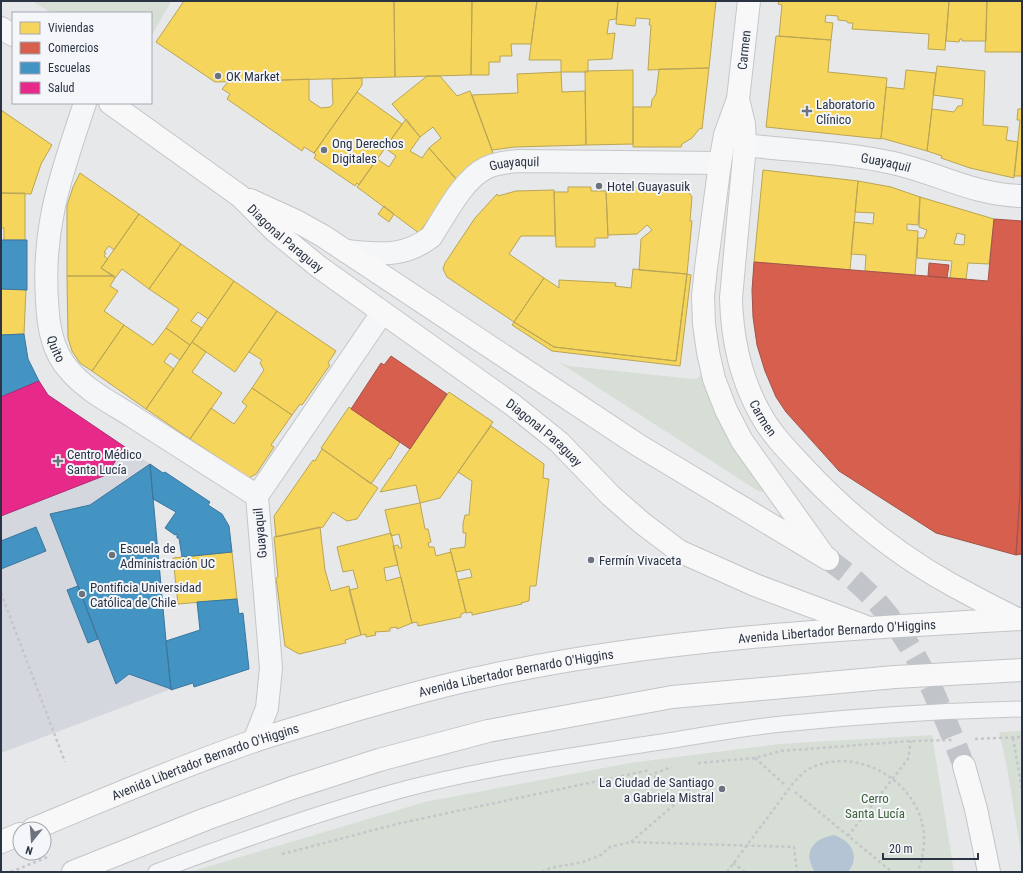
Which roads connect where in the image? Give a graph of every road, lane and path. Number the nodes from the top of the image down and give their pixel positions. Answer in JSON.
{"nodes":[{"id":1,"x":750,"y":1,"type":"edge"},
{"id":2,"x":1,"y":28,"type":"edge"},
{"id":3,"x":12,"y":34,"type":"edge"},
{"id":4,"x":1,"y":41,"type":"edge"},
{"id":5,"x":12,"y":43,"type":"edge"},
{"id":6,"x":738,"y":98,"type":"junction"},
{"id":7,"x":85,"y":104,"type":"edge"},
{"id":8,"x":111,"y":104,"type":"edge"},
{"id":9,"x":745,"y":145,"type":"junction"},
{"id":10,"x":720,"y":163,"type":"junction"},
{"id":11,"x":240,"y":196,"type":"junction"},
{"id":12,"x":1022,"y":196,"type":"edge"},
{"id":13,"x":347,"y":251,"type":"junction"},
{"id":14,"x":382,"y":313,"type":"junction"},
{"id":15,"x":257,"y":496,"type":"junction"},
{"id":16,"x":826,"y":557,"type":"joint"},
{"id":17,"x":1,"y":593,"type":"edge"},
{"id":18,"x":1020,"y":619,"type":"edge"},
{"id":19,"x":871,"y":628,"type":"junction"},
{"id":20,"x":1022,"y":670,"type":"edge"},
{"id":21,"x":1022,"y":709,"type":"edge"},
{"id":22,"x":1022,"y":737,"type":"edge"},
{"id":23,"x":1013,"y":738,"type":"junction"},
{"id":24,"x":971,"y":739,"type":"dead end"},
{"id":25,"x":957,"y":740,"type":"dead end"},
{"id":26,"x":254,"y":741,"type":"junction"},
{"id":27,"x":911,"y":742,"type":"junction"},
{"id":28,"x":755,"y":758,"type":"junction"},
{"id":29,"x":65,"y":762,"type":"dead end"},
{"id":30,"x":694,"y":763,"type":"dead end"},
{"id":31,"x":964,"y":766,"type":"tunnel mouth"},
{"id":32,"x":892,"y":780,"type":"junction"},
{"id":33,"x":784,"y":784,"type":"dead end"},
{"id":34,"x":1022,"y":790,"type":"edge"},
{"id":35,"x":795,"y":792,"type":"dead end"},
{"id":36,"x":52,"y":821,"type":"edge"},
{"id":37,"x":848,"y":836,"type":"junction"},
{"id":38,"x":12,"y":837,"type":"edge"},
{"id":39,"x":1,"y":842,"type":"edge"},
{"id":40,"x":631,"y":842,"type":"junction"},
{"id":41,"x":746,"y":846,"type":"junction"},
{"id":42,"x":274,"y":856,"type":"dead end"},
{"id":43,"x":733,"y":863,"type":"junction"},
{"id":44,"x":73,"y":872,"type":"edge"},
{"id":45,"x":156,"y":872,"type":"edge"},
{"id":46,"x":542,"y":872,"type":"edge"},
{"id":47,"x":727,"y":872,"type":"edge"},
{"id":48,"x":744,"y":872,"type":"edge"},
{"id":49,"x":797,"y":872,"type":"edge"},
{"id":50,"x":892,"y":872,"type":"edge"},
{"id":51,"x":917,"y":872,"type":"edge"},
{"id":52,"x":989,"y":872,"type":"edge"}],
"edges":[{"from":1,"to":6,"type":"main road","name":"Carmen"},
{"from":2,"to":3,"type":"main road"},
{"from":4,"to":5,"type":"main road"},
{"from":6,"to":9,"type":"main road","name":"Carmen"},
{"from":6,"to":10,"type":"main road","name":"Carmen"},
{"from":7,"to":15,"type":"street","name":"Quito"},
{"from":8,"to":11,"type":"main road","name":"Diagonal Paraguay"},
{"from":9,"to":12,"type":"street","name":"Guayaquil"},
{"from":9,"to":18,"type":"main road","name":"Carmen"},
{"from":10,"to":13,"type":"street","name":"Guayaquil"},
{"from":10,"to":16,"type":"main road","name":"Carmen"},
{"from":11,"to":13,"type":"main road","name":"Diagonal Paraguay"},
{"from":11,"to":14,"type":"main road","name":"Diagonal Paraguay"},
{"from":13,"to":16,"type":"main road","name":"Diagonal Paraguay"},
{"from":14,"to":15,"type":"street","name":"Guayaquil"},
{"from":14,"to":19,"type":"main road","name":"Diagonal Paraguay"},
{"from":15,"to":26,"type":"street","name":"Guayaquil"},
{"from":17,"to":29,"type":"path"},
{"from":18,"to":19,"type":"main road","name":"Avenida Libertador Bernardo O'Higgins"},
{"from":19,"to":26,"type":"main road","name":"Avenida Libertador Bernardo O'Higgins"},
{"from":20,"to":44,"type":"main road"},
{"from":21,"to":45,"type":"lane"},
{"from":22,"to":23,"type":"path"},
{"from":23,"to":24,"type":"path"},
{"from":23,"to":34,"type":"path"},
{"from":25,"to":27,"type":"path"},
{"from":26,"to":36,"type":"main road","name":"Avenida Libertador Bernardo O'Higgins"},
{"from":27,"to":28,"type":"path"},
{"from":27,"to":32,"type":"path"},
{"from":28,"to":30,"type":"path"},
{"from":28,"to":33,"type":"path"},
{"from":31,"to":52,"type":"main road"},
{"from":32,"to":37,"type":"path"},
{"from":32,"to":41,"type":"path"},
{"from":32,"to":51,"type":"path"},
{"from":35,"to":37,"type":"path"},
{"from":37,"to":50,"type":"path"},
{"from":38,"to":39,"type":"main road"},
{"from":40,"to":41,"type":"path"},
{"from":40,"to":42,"type":"path"},
{"from":40,"to":46,"type":"path"},
{"from":41,"to":43,"type":"path"},
{"from":41,"to":49,"type":"path"},
{"from":43,"to":47,"type":"path"},
{"from":43,"to":48,"type":"path"}]}
